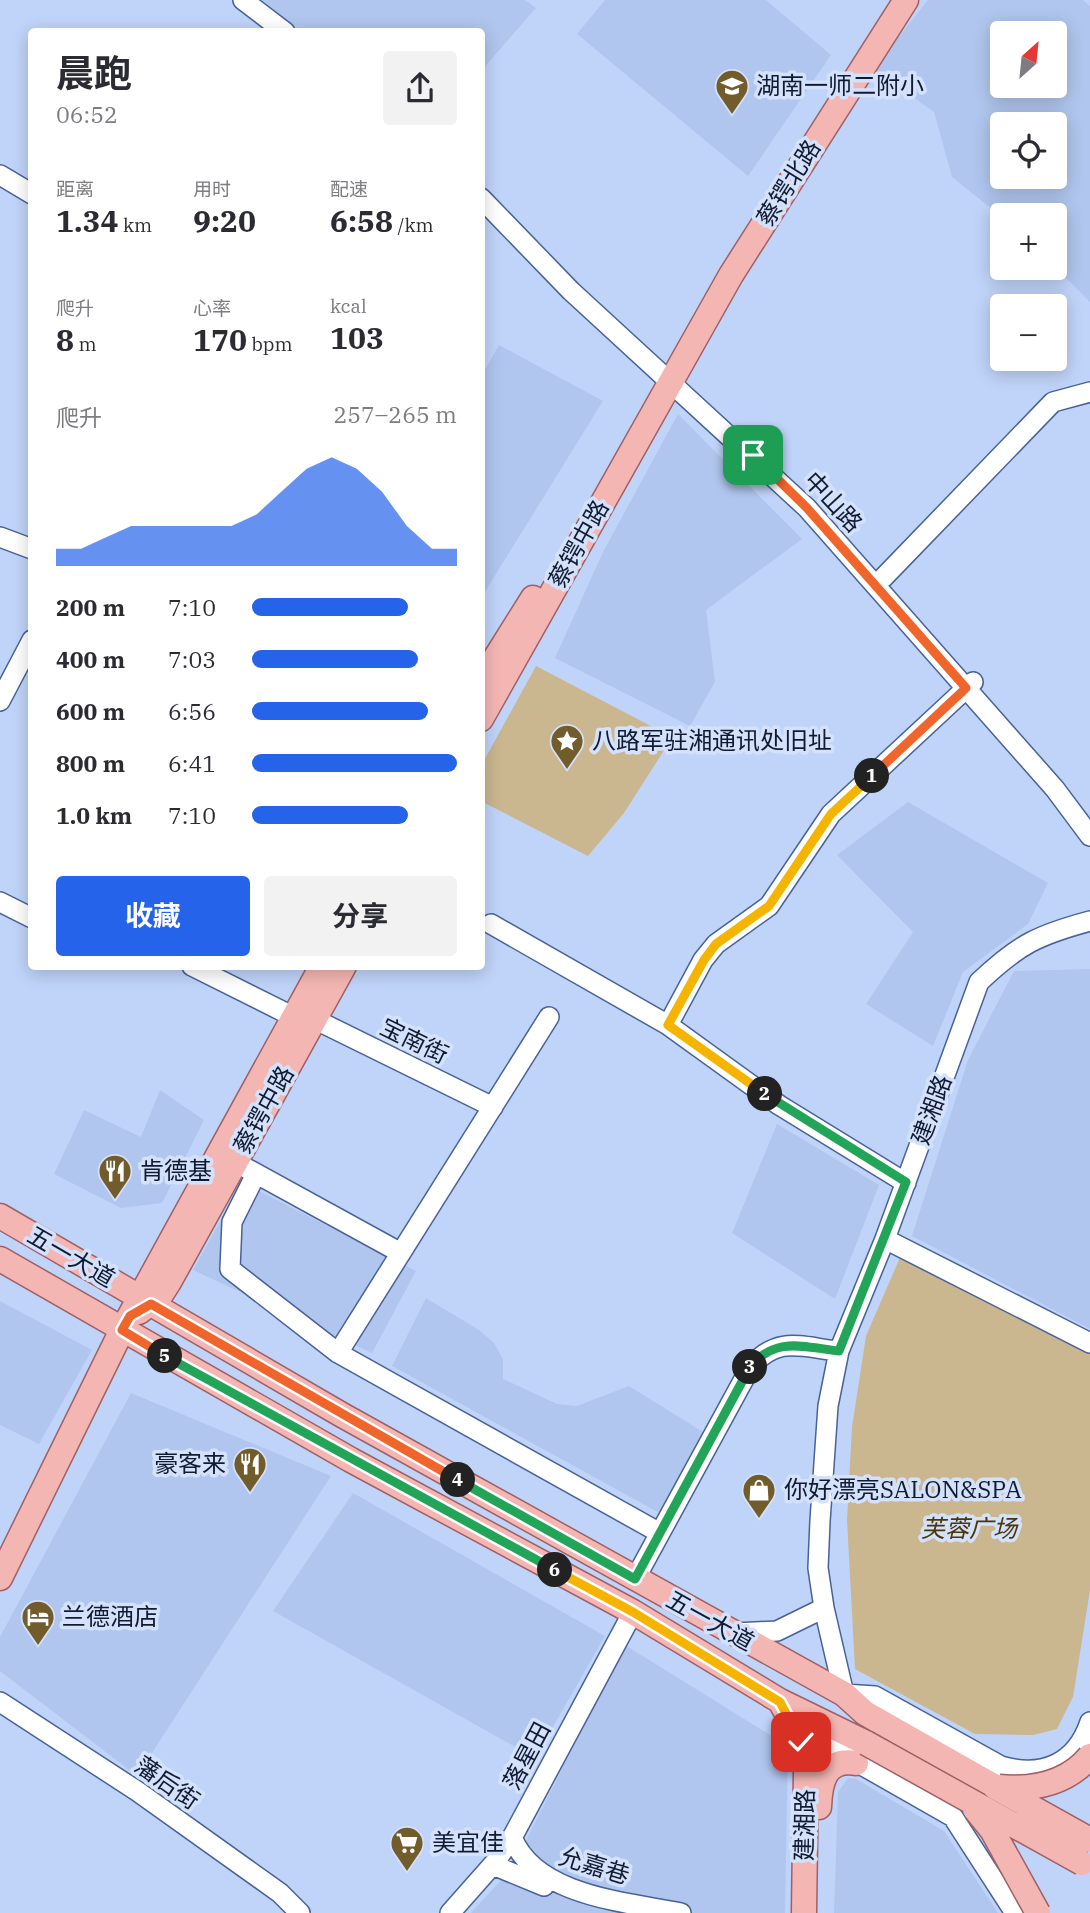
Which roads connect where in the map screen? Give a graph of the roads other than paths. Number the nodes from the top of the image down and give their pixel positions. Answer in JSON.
{"nodes":[{"id":1,"x":228,"y":0,"type":"edge"},
{"id":2,"x":243,"y":0,"type":"edge"},
{"id":3,"x":892,"y":0,"type":"edge"},
{"id":4,"x":906,"y":0,"type":"edge"},
{"id":5,"x":275,"y":28,"type":"edge"},
{"id":6,"x":276,"y":28,"type":"edge"},
{"id":7,"x":0,"y":175,"type":"edge"},
{"id":8,"x":485,"y":190,"type":"edge"},
{"id":9,"x":28,"y":192,"type":"edge"},
{"id":10,"x":485,"y":202,"type":"edge"},
{"id":11,"x":669,"y":371,"type":"junction"},
{"id":12,"x":1090,"y":392,"type":"edge"},
{"id":13,"x":0,"y":537,"type":"edge"},
{"id":14,"x":28,"y":548,"type":"edge"},
{"id":15,"x":883,"y":578,"type":"junction"},
{"id":16,"x":28,"y":648,"type":"edge"},
{"id":17,"x":485,"y":674,"type":"edge"},
{"id":18,"x":969,"y":685,"type":"junction"},
{"id":19,"x":0,"y":701,"type":"edge"},
{"id":20,"x":485,"y":712,"type":"edge"},
{"id":21,"x":1090,"y":817,"type":"edge"},
{"id":22,"x":1090,"y":836,"type":"edge"},
{"id":23,"x":0,"y":902,"type":"edge"},
{"id":24,"x":28,"y":916,"type":"edge"},
{"id":25,"x":1090,"y":921,"type":"edge"},
{"id":26,"x":491,"y":924,"type":"dead end"},
{"id":27,"x":201,"y":970,"type":"edge"},
{"id":28,"x":321,"y":970,"type":"edge"},
{"id":29,"x":341,"y":970,"type":"edge"},
{"id":30,"x":549,"y":1017,"type":"dead end"},
{"id":31,"x":304,"y":1018,"type":"junction"},
{"id":32,"x":668,"y":1025,"type":"junction"},
{"id":33,"x":493,"y":1107,"type":"junction"},
{"id":34,"x":246,"y":1168,"type":"junction"},
{"id":35,"x":906,"y":1182,"type":"junction"},
{"id":36,"x":0,"y":1216,"type":"edge"},
{"id":37,"x":885,"y":1239,"type":"junction"},
{"id":38,"x":401,"y":1253,"type":"junction"},
{"id":39,"x":171,"y":1258,"type":"junction"},
{"id":40,"x":0,"y":1259,"type":"edge"},
{"id":41,"x":107,"y":1277,"type":"junction"},
{"id":42,"x":88,"y":1309,"type":"junction"},
{"id":43,"x":136,"y":1311,"type":"junction"},
{"id":44,"x":193,"y":1328,"type":"junction"},
{"id":45,"x":1090,"y":1343,"type":"edge"},
{"id":46,"x":839,"y":1351,"type":"junction"},
{"id":47,"x":338,"y":1353,"type":"junction"},
{"id":48,"x":98,"y":1377,"type":"junction"},
{"id":49,"x":660,"y":1533,"type":"junction"},
{"id":50,"x":0,"y":1578,"type":"edge"},
{"id":51,"x":635,"y":1579,"type":"junction"},
{"id":52,"x":824,"y":1608,"type":"junction"},
{"id":53,"x":633,"y":1612,"type":"junction"},
{"id":54,"x":731,"y":1632,"type":"junction"},
{"id":55,"x":844,"y":1694,"type":"junction"},
{"id":56,"x":0,"y":1702,"type":"edge"},
{"id":57,"x":780,"y":1702,"type":"junction"},
{"id":58,"x":1090,"y":1722,"type":"edge"},
{"id":59,"x":795,"y":1727,"type":"junction"},
{"id":60,"x":861,"y":1753,"type":"junction"},
{"id":61,"x":1080,"y":1757,"type":"edge"},
{"id":62,"x":1090,"y":1768,"type":"edge"},
{"id":63,"x":1026,"y":1771,"type":"junction"},
{"id":64,"x":995,"y":1787,"type":"junction"},
{"id":65,"x":959,"y":1794,"type":"junction"},
{"id":66,"x":512,"y":1837,"type":"junction"},
{"id":67,"x":1086,"y":1852,"type":"edge"},
{"id":68,"x":983,"y":1860,"type":"junction"},
{"id":69,"x":493,"y":1865,"type":"junction"},
{"id":70,"x":1017,"y":1911,"type":"edge"},
{"id":71,"x":300,"y":1913,"type":"edge"},
{"id":72,"x":450,"y":1913,"type":"edge"},
{"id":73,"x":638,"y":1913,"type":"edge"},
{"id":74,"x":681,"y":1913,"type":"edge"},
{"id":75,"x":804,"y":1913,"type":"edge"},
{"id":76,"x":818,"y":1913,"type":"edge"},
{"id":77,"x":1038,"y":1913,"type":"edge"}],
"edges":[{"from":1,"to":5,"type":"street"},
{"from":2,"to":6,"type":"street"},
{"from":3,"to":11,"type":"main road","name":"蔡锷北路"},
{"from":4,"to":11,"type":"main road","name":"蔡锷北路"},
{"from":7,"to":9,"type":"street"},
{"from":8,"to":11,"type":"street","name":"中山路"},
{"from":10,"to":11,"type":"street","name":"中山路"},
{"from":11,"to":15,"type":"street","name":"中山路"},
{"from":11,"to":17,"type":"main road","name":"蔡锷中路"},
{"from":11,"to":18,"type":"street","name":"中山路"},
{"from":11,"to":20,"type":"main road","name":"蔡锷中路"},
{"from":12,"to":15,"type":"street"},
{"from":13,"to":14,"type":"street"},
{"from":15,"to":18,"type":"street","name":"中山路"},
{"from":16,"to":19,"type":"street"},
{"from":18,"to":21,"type":"street","name":"中山路"},
{"from":18,"to":22,"type":"street","name":"中山路"},
{"from":18,"to":32,"type":"street"},
{"from":23,"to":24,"type":"street"},
{"from":25,"to":35,"type":"street","name":"建湘路"},
{"from":26,"to":32,"type":"street"},
{"from":27,"to":31,"type":"street","name":"宝南街"},
{"from":28,"to":31,"type":"main road","name":"蔡锷中路"},
{"from":29,"to":31,"type":"main road","name":"蔡锷中路"},
{"from":30,"to":33,"type":"street"},
{"from":31,"to":33,"type":"street","name":"宝南街"},
{"from":31,"to":34,"type":"main road","name":"蔡锷中路"},
{"from":31,"to":39,"type":"main road","name":"蔡锷中路"},
{"from":32,"to":35,"type":"street"},
{"from":33,"to":38,"type":"street"},
{"from":34,"to":38,"type":"street"},
{"from":34,"to":39,"type":"main road","name":"蔡锷中路"},
{"from":34,"to":47,"type":"street"},
{"from":35,"to":37,"type":"street","name":"建湘路"},
{"from":36,"to":41,"type":"main road","name":"五一大道"},
{"from":37,"to":45,"type":"street"},
{"from":37,"to":46,"type":"street","name":"建湘路"},
{"from":38,"to":47,"type":"street"},
{"from":39,"to":41,"type":"main road"},
{"from":39,"to":43,"type":"main road","name":"蔡锷中路"},
{"from":39,"to":44,"type":"main road"},
{"from":40,"to":42,"type":"main road","name":"五一大道"},
{"from":41,"to":43,"type":"main road","name":"五一大道"},
{"from":42,"to":43,"type":"main road","name":"五一大道"},
{"from":42,"to":48,"type":"main road"},
{"from":43,"to":44,"type":"main road","name":"五一大道"},
{"from":43,"to":48,"type":"main road","name":"蔡锷中路"},
{"from":43,"to":53,"type":"main road","name":"五一大道"},
{"from":44,"to":51,"type":"main road","name":"五一大道"},
{"from":46,"to":49,"type":"street"},
{"from":46,"to":52,"type":"street","name":"建湘路"},
{"from":47,"to":49,"type":"street"},
{"from":48,"to":50,"type":"main road","name":"蔡锷中路"},
{"from":49,"to":51,"type":"street"},
{"from":51,"to":54,"type":"main road","name":"五一大道"},
{"from":52,"to":54,"type":"street"},
{"from":52,"to":55,"type":"street","name":"建湘路"},
{"from":53,"to":57,"type":"main road","name":"五一大道"},
{"from":53,"to":66,"type":"street","name":"落星田"},
{"from":54,"to":55,"type":"main road","name":"五一大道"},
{"from":55,"to":63,"type":"street"},
{"from":55,"to":64,"type":"main road","name":"五一大道"},
{"from":56,"to":71,"type":"street","name":"藩后街"},
{"from":57,"to":59,"type":"main road","name":"建湘路"},
{"from":57,"to":60,"type":"main road","name":"五一大道"},
{"from":58,"to":61,"type":"street"},
{"from":59,"to":60,"type":"street"},
{"from":59,"to":75,"type":"main road","name":"建湘路"},
{"from":60,"to":65,"type":"main road","name":"五一大道","bridge":true},
{"from":60,"to":68,"type":"street"},
{"from":60,"to":76,"type":"main road","name":"建湘路"},
{"from":61,"to":62,"type":"street"},
{"from":61,"to":63,"type":"street"},
{"from":61,"to":64,"type":"main road","bridge":true},
{"from":63,"to":68,"type":"street"},
{"from":64,"to":67,"type":"main road","name":"五一大道","bridge":true},
{"from":65,"to":67,"type":"main road","name":"五一大道","bridge":true},
{"from":65,"to":77,"type":"main road","bridge":true},
{"from":66,"to":69,"type":"street","name":"落星田"},
{"from":66,"to":74,"type":"street","name":"允嘉巷"},
{"from":68,"to":70,"type":"street"},
{"from":69,"to":72,"type":"street","name":"落星田"},
{"from":69,"to":73,"type":"street","name":"允嘉巷"}]}
